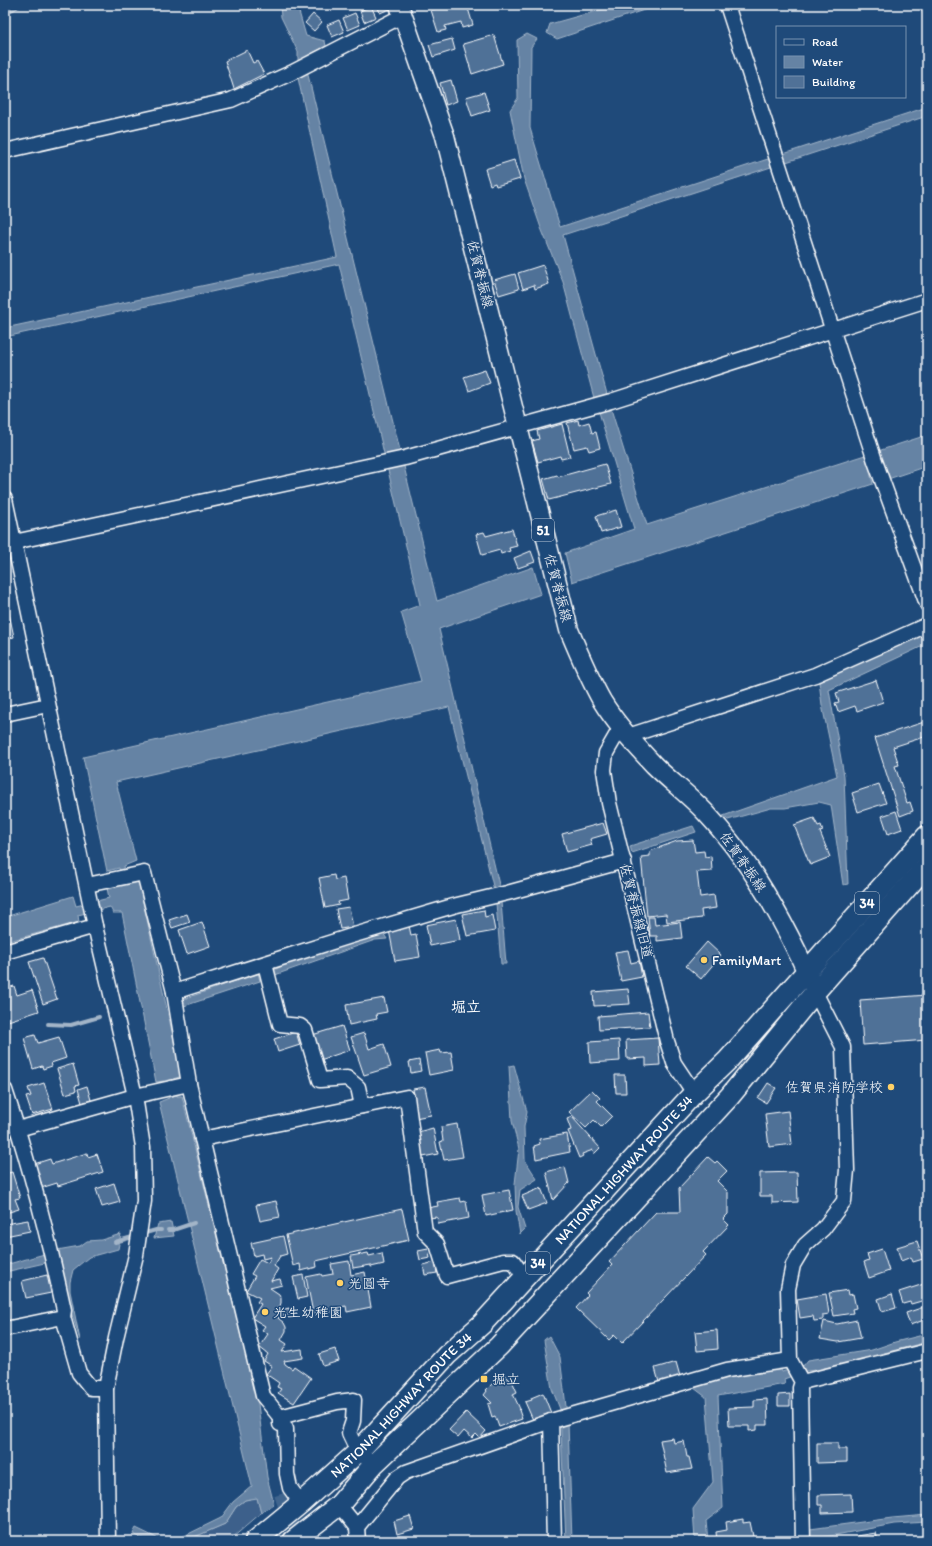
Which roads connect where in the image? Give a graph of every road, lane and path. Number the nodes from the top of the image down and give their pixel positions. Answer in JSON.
{"nodes":[{"id":1,"x":727,"y":5,"type":"edge"},
{"id":2,"x":402,"y":10,"type":"edge"},
{"id":3,"x":5,"y":151,"type":"edge"},
{"id":4,"x":927,"y":300,"type":"edge"},
{"id":5,"x":832,"y":330,"type":"junction"},
{"id":6,"x":518,"y":428,"type":"junction"},
{"id":7,"x":5,"y":499,"type":"edge"},
{"id":8,"x":14,"y":542,"type":"junction"},
{"id":9,"x":927,"y":604,"type":"edge"},
{"id":10,"x":927,"y":625,"type":"edge"},
{"id":11,"x":48,"y":705,"type":"junction"},
{"id":12,"x":5,"y":714,"type":"edge"},
{"id":13,"x":625,"y":732,"type":"junction"},
{"id":14,"x":927,"y":836,"type":"edge"},
{"id":15,"x":624,"y":860,"type":"junction"},
{"id":16,"x":927,"y":865,"type":"edge"},
{"id":17,"x":86,"y":886,"type":"junction"},
{"id":18,"x":95,"y":926,"type":"junction"},
{"id":19,"x":5,"y":952,"type":"edge"},
{"id":20,"x":265,"y":964,"type":"junction"},
{"id":21,"x":806,"y":971,"type":"junction"},
{"id":22,"x":174,"y":992,"type":"junction"},
{"id":23,"x":815,"y":992,"type":"junction"},
{"id":24,"x":189,"y":1084,"type":"junction"},
{"id":25,"x":5,"y":1090,"type":"edge"},
{"id":26,"x":694,"y":1093,"type":"junction"},
{"id":27,"x":135,"y":1096,"type":"junction"},
{"id":28,"x":362,"y":1106,"type":"junction"},
{"id":29,"x":18,"y":1129,"type":"junction"},
{"id":30,"x":202,"y":1139,"type":"junction"},
{"id":31,"x":525,"y":1278,"type":"junction"},
{"id":32,"x":63,"y":1317,"type":"junction"},
{"id":33,"x":5,"y":1329,"type":"edge"},
{"id":34,"x":927,"y":1351,"type":"edge"},
{"id":35,"x":796,"y":1371,"type":"junction"},
{"id":36,"x":106,"y":1388,"type":"junction"},
{"id":37,"x":280,"y":1416,"type":"junction"},
{"id":38,"x":554,"y":1420,"type":"junction"},
{"id":39,"x":358,"y":1452,"type":"junction"},
{"id":40,"x":374,"y":1464,"type":"junction"},
{"id":41,"x":281,"y":1494,"type":"tunnel mouth"},
{"id":42,"x":301,"y":1503,"type":"junction"},
{"id":43,"x":339,"y":1505,"type":"junction"},
{"id":44,"x":358,"y":1534,"type":"edge"},
{"id":45,"x":108,"y":1541,"type":"edge"},
{"id":46,"x":255,"y":1541,"type":"edge"},
{"id":47,"x":293,"y":1541,"type":"edge"},
{"id":48,"x":554,"y":1541,"type":"edge"},
{"id":49,"x":803,"y":1541,"type":"edge"}],
"edges":[{"from":1,"to":5,"type":"street"},
{"from":2,"to":3,"type":"street"},
{"from":2,"to":6,"type":"main road","name":"佐賀脊振線","number":"51"},
{"from":4,"to":5,"type":"street"},
{"from":5,"to":6,"type":"street"},
{"from":5,"to":9,"type":"street"},
{"from":6,"to":8,"type":"street"},
{"from":6,"to":13,"type":"main road","name":"佐賀脊振線","number":"51"},
{"from":7,"to":8,"type":"street"},
{"from":8,"to":11,"type":"street"},
{"from":10,"to":13,"type":"street"},
{"from":11,"to":12,"type":"street"},
{"from":11,"to":17,"type":"street"},
{"from":13,"to":15,"type":"street","name":"佐賀脊振線旧道"},
{"from":13,"to":21,"type":"main road","name":"佐賀脊振線","number":"51"},
{"from":14,"to":21,"type":"highway","name":"NATIONAL HIGHWAY ROUTE 34","number":"34"},
{"from":15,"to":20,"type":"street"},
{"from":15,"to":26,"type":"street","name":"佐賀脊振線旧道"},
{"from":16,"to":23,"type":"highway","name":"NATIONAL HIGHWAY ROUTE 34","number":"34"},
{"from":17,"to":18,"type":"street"},
{"from":17,"to":22,"type":"street"},
{"from":18,"to":19,"type":"street"},
{"from":18,"to":27,"type":"street"},
{"from":20,"to":22,"type":"street"},
{"from":20,"to":28,"type":"street"},
{"from":21,"to":23,"type":"main road","name":"佐賀脊振線","number":"51"},
{"from":21,"to":26,"type":"highway","name":"NATIONAL HIGHWAY ROUTE 34","number":"34"},
{"from":22,"to":24,"type":"street"},
{"from":23,"to":35,"type":"street"},
{"from":23,"to":40,"type":"highway","name":"NATIONAL HIGHWAY ROUTE 34","number":"34"},
{"from":24,"to":27,"type":"street"},
{"from":24,"to":30,"type":"street"},
{"from":25,"to":29,"type":"street"},
{"from":26,"to":31,"type":"highway","name":"NATIONAL HIGHWAY ROUTE 34","number":"34"},
{"from":27,"to":29,"type":"street"},
{"from":27,"to":36,"type":"street"},
{"from":28,"to":30,"type":"street"},
{"from":28,"to":31,"type":"street"},
{"from":29,"to":32,"type":"street"},
{"from":30,"to":37,"type":"street"},
{"from":31,"to":39,"type":"highway","name":"NATIONAL HIGHWAY ROUTE 34","number":"34"},
{"from":32,"to":33,"type":"street"},
{"from":32,"to":36,"type":"street"},
{"from":34,"to":35,"type":"street"},
{"from":35,"to":38,"type":"street"},
{"from":35,"to":49,"type":"street"},
{"from":36,"to":45,"type":"street"},
{"from":37,"to":39,"type":"street"},
{"from":37,"to":41,"type":"street"},
{"from":37,"to":42,"type":"street"},
{"from":38,"to":44,"type":"street"},
{"from":38,"to":48,"type":"street"},
{"from":39,"to":40,"type":"street"},
{"from":39,"to":42,"type":"highway","name":"NATIONAL HIGHWAY ROUTE 34","number":"34"},
{"from":40,"to":43,"type":"highway","name":"NATIONAL HIGHWAY ROUTE 34","number":"34"},
{"from":42,"to":46,"type":"highway","name":"NATIONAL HIGHWAY ROUTE 34","number":"34"},
{"from":43,"to":44,"type":"street"},
{"from":43,"to":47,"type":"highway","name":"NATIONAL HIGHWAY ROUTE 34","number":"34"}]}
